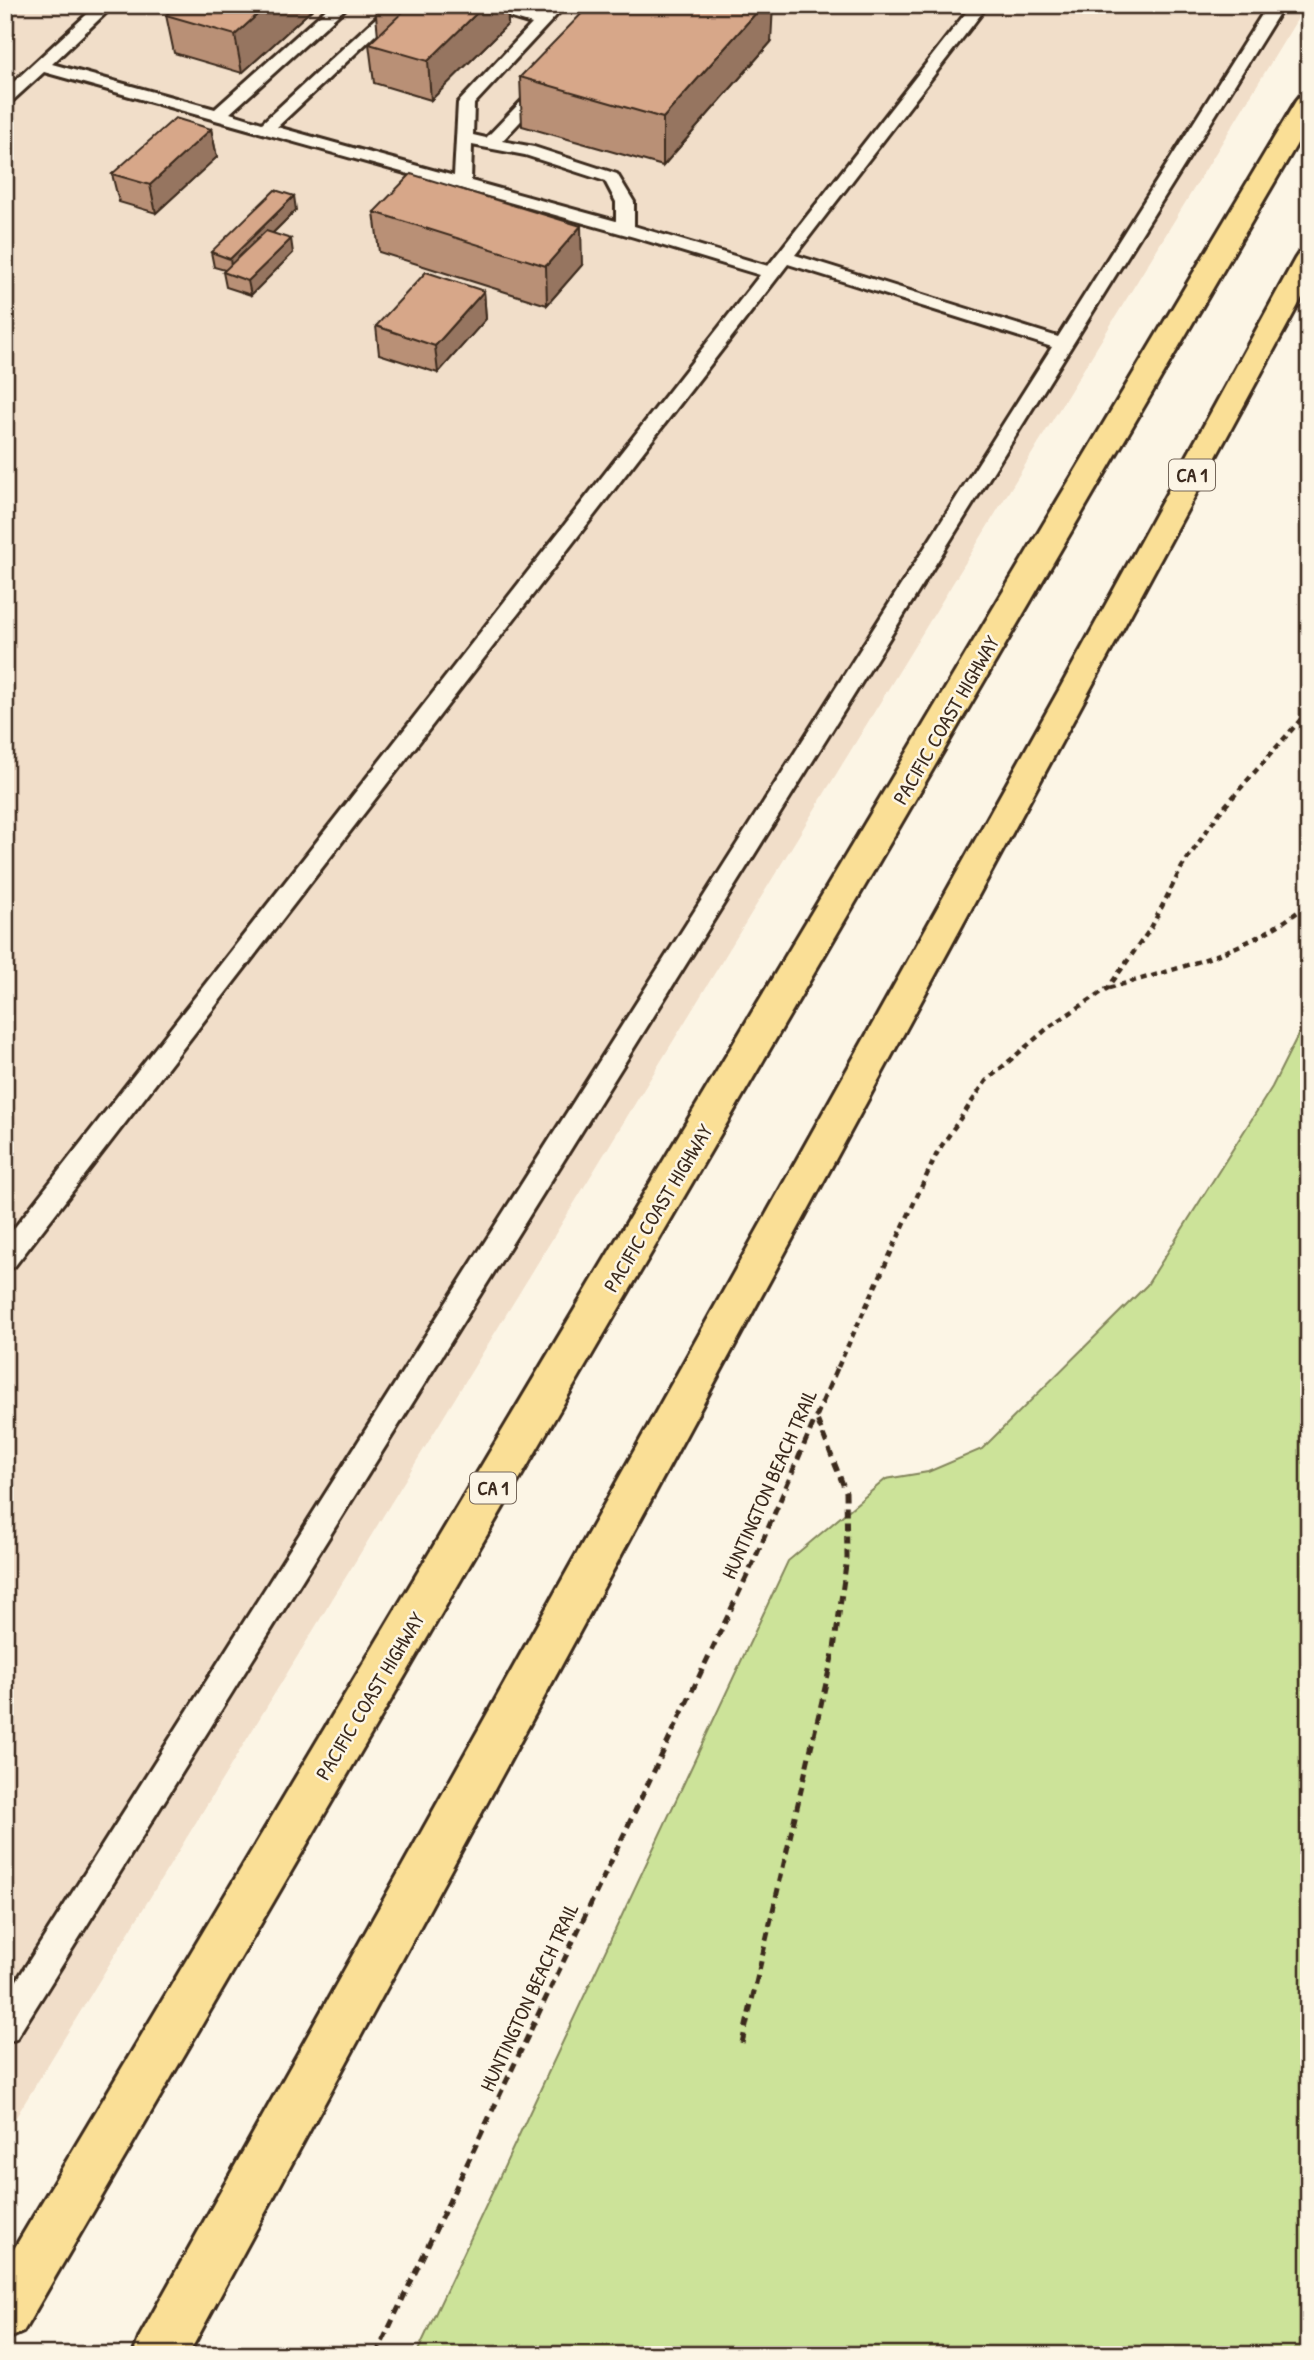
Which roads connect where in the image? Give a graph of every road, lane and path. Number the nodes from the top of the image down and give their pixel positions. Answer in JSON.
{"nodes":[{"id":1,"x":106,"y":5,"type":"edge"},
{"id":2,"x":341,"y":5,"type":"edge"},
{"id":3,"x":399,"y":5,"type":"edge"},
{"id":4,"x":484,"y":5,"type":"edge"},
{"id":5,"x":558,"y":5,"type":"edge"},
{"id":6,"x":980,"y":5,"type":"edge"},
{"id":7,"x":1276,"y":5,"type":"edge"},
{"id":8,"x":542,"y":22,"type":"junction"},
{"id":9,"x":41,"y":66,"type":"junction"},
{"id":10,"x":549,"y":81,"type":"edge"},
{"id":11,"x":5,"y":99,"type":"edge"},
{"id":12,"x":1309,"y":101,"type":"edge"},
{"id":13,"x":218,"y":116,"type":"junction"},
{"id":14,"x":265,"y":129,"type":"junction"},
{"id":15,"x":465,"y":139,"type":"junction"},
{"id":16,"x":490,"y":144,"type":"junction"},
{"id":17,"x":462,"y":184,"type":"junction"},
{"id":18,"x":632,"y":231,"type":"junction"},
{"id":19,"x":1309,"y":259,"type":"edge"},
{"id":20,"x":778,"y":265,"type":"junction"},
{"id":21,"x":1062,"y":344,"type":"junction"},
{"id":22,"x":1309,"y":710,"type":"edge"},
{"id":23,"x":1309,"y":903,"type":"edge"},
{"id":24,"x":1108,"y":988,"type":"junction"},
{"id":25,"x":5,"y":1259,"type":"edge"},
{"id":26,"x":815,"y":1416,"type":"junction"},
{"id":27,"x":5,"y":2028,"type":"edge"},
{"id":28,"x":742,"y":2043,"type":"dead end"},
{"id":29,"x":5,"y":2315,"type":"edge"},
{"id":30,"x":159,"y":2355,"type":"edge"},
{"id":31,"x":376,"y":2355,"type":"edge"}],
"edges":[{"from":1,"to":9,"type":"lane"},
{"from":2,"to":13,"type":"lane"},
{"from":3,"to":14,"type":"lane"},
{"from":4,"to":8,"type":"lane"},
{"from":5,"to":8,"type":"lane"},
{"from":6,"to":20,"type":"lane"},
{"from":7,"to":21,"type":"lane"},
{"from":8,"to":15,"type":"lane"},
{"from":9,"to":11,"type":"lane"},
{"from":9,"to":13,"type":"lane"},
{"from":10,"to":16,"type":"lane"},
{"from":12,"to":29,"type":"highway","name":"PACIFIC COAST HIGHWAY","number":"CA 1"},
{"from":13,"to":14,"type":"lane"},
{"from":14,"to":17,"type":"lane"},
{"from":15,"to":16,"type":"lane"},
{"from":15,"to":17,"type":"lane"},
{"from":16,"to":18,"type":"lane"},
{"from":17,"to":18,"type":"lane"},
{"from":18,"to":20,"type":"lane"},
{"from":19,"to":30,"type":"highway","number":"CA 1"},
{"from":20,"to":21,"type":"lane"},
{"from":20,"to":25,"type":"lane"},
{"from":21,"to":27,"type":"lane"},
{"from":22,"to":24,"type":"path","name":"HUNTINGTON BEACH TRAIL"},
{"from":23,"to":24,"type":"path"},
{"from":24,"to":26,"type":"path","name":"HUNTINGTON BEACH TRAIL"},
{"from":26,"to":28,"type":"path"},
{"from":26,"to":31,"type":"path","name":"HUNTINGTON BEACH TRAIL"}]}
